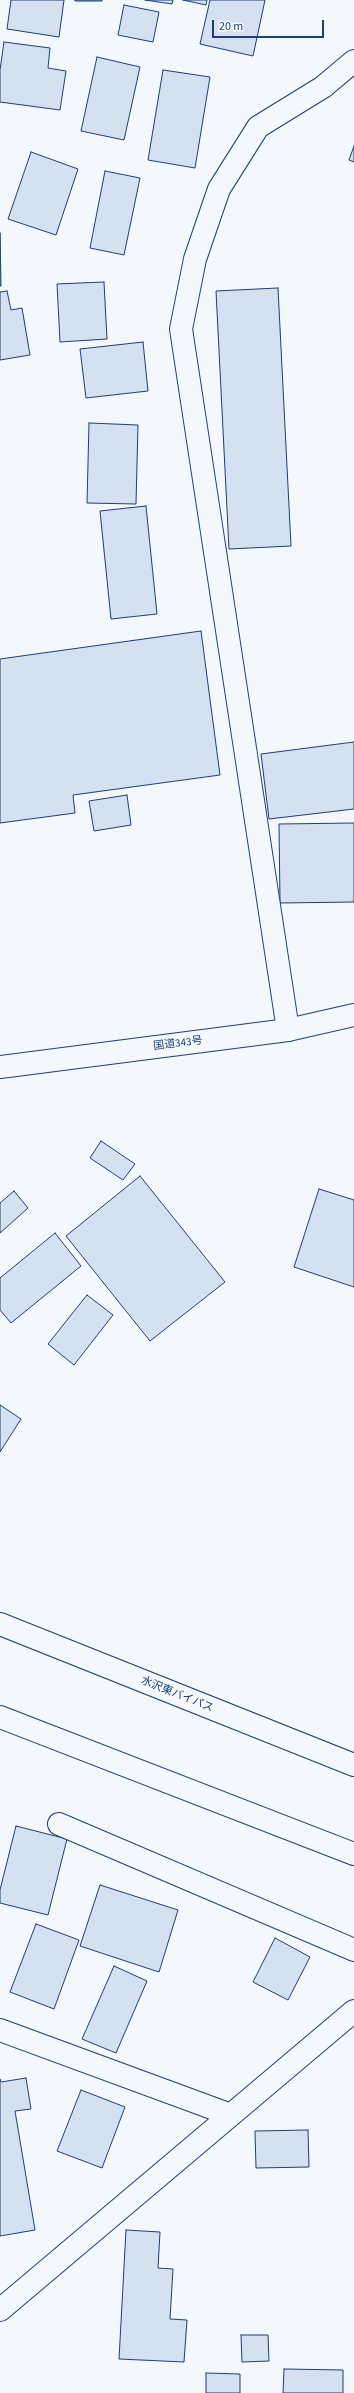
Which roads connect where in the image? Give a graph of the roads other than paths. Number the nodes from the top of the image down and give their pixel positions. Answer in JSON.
{"nodes":[{"id":1,"x":354,"y":61,"type":"edge"},
{"id":2,"x":354,"y":1015,"type":"edge"},
{"id":3,"x":288,"y":1030,"type":"junction"},
{"id":4,"x":0,"y":1067,"type":"edge"},
{"id":5,"x":0,"y":1624,"type":"edge"},
{"id":6,"x":0,"y":1717,"type":"edge"},
{"id":7,"x":354,"y":1766,"type":"edge"},
{"id":8,"x":59,"y":1824,"type":"dead end"},
{"id":9,"x":354,"y":1854,"type":"edge"},
{"id":10,"x":354,"y":1950,"type":"edge"},
{"id":11,"x":354,"y":2011,"type":"edge"},
{"id":12,"x":0,"y":2030,"type":"edge"},
{"id":13,"x":231,"y":2115,"type":"junction"},
{"id":14,"x":0,"y":2310,"type":"edge"}],
"edges":[{"from":1,"to":3,"type":"main road"},
{"from":2,"to":3,"type":"main road","name":"国道343号"},
{"from":3,"to":4,"type":"main road","name":"国道343号"},
{"from":5,"to":7,"type":"main road","name":"水沢東バイパス"},
{"from":6,"to":9,"type":"main road"},
{"from":8,"to":10,"type":"main road"},
{"from":11,"to":13,"type":"main road"},
{"from":12,"to":13,"type":"main road"},
{"from":13,"to":14,"type":"main road"}]}
